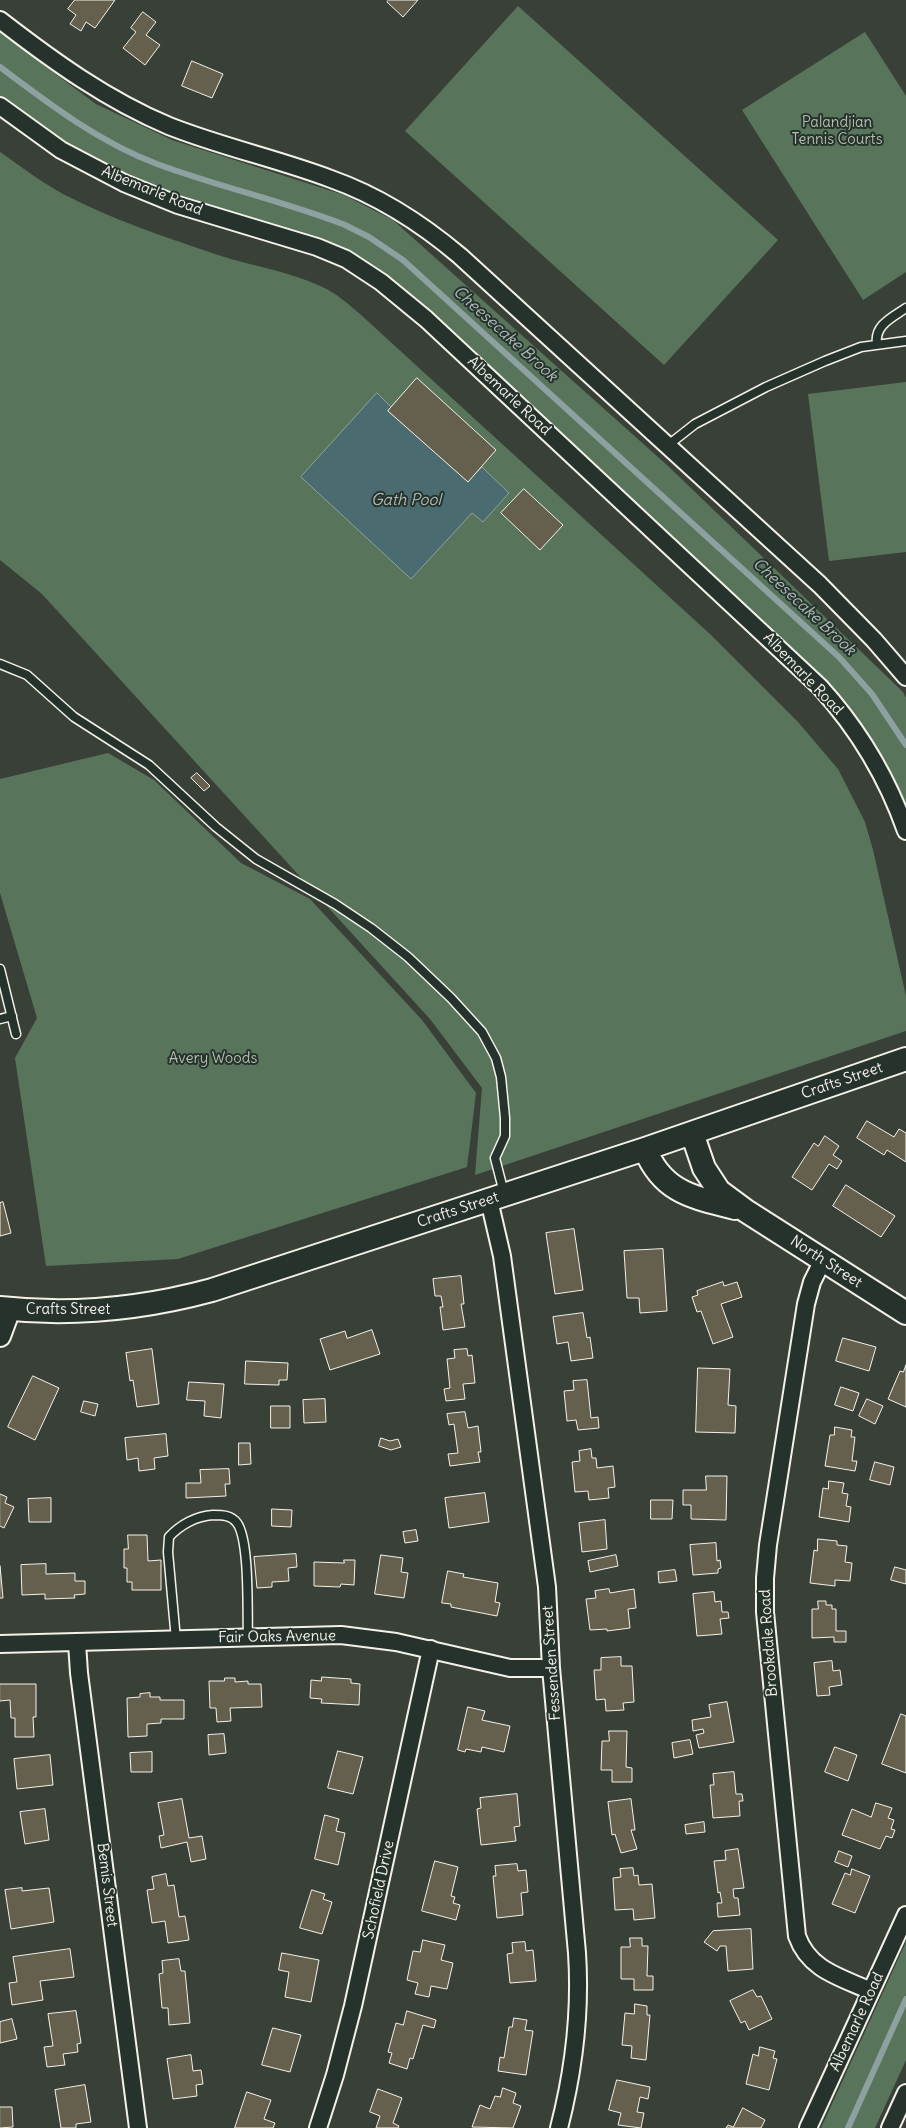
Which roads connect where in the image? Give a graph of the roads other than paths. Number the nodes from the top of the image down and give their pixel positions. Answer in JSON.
{"nodes":[{"id":1,"x":0,"y":20,"type":"edge"},
{"id":2,"x":0,"y":106,"type":"edge"},
{"id":3,"x":906,"y":308,"type":"edge"},
{"id":4,"x":906,"y":341,"type":"edge"},
{"id":5,"x":877,"y":344,"type":"junction"},
{"id":6,"x":667,"y":446,"type":"junction"},
{"id":7,"x":0,"y":664,"type":"edge"},
{"id":8,"x":906,"y":677,"type":"edge"},
{"id":9,"x":906,"y":831,"type":"edge"},
{"id":10,"x":0,"y":969,"type":"edge"},
{"id":11,"x":12,"y":1016,"type":"junction"},
{"id":12,"x":0,"y":1019,"type":"edge"},
{"id":13,"x":16,"y":1034,"type":"dead end"},
{"id":14,"x":906,"y":1059,"type":"edge"},
{"id":15,"x":692,"y":1133,"type":"junction"},
{"id":16,"x":645,"y":1149,"type":"junction"},
{"id":17,"x":497,"y":1197,"type":"junction"},
{"id":18,"x":746,"y":1211,"type":"junction"},
{"id":19,"x":823,"y":1260,"type":"junction"},
{"id":20,"x":5,"y":1309,"type":"edge"},
{"id":21,"x":906,"y":1313,"type":"edge"},
{"id":22,"x":0,"y":1336,"type":"edge"},
{"id":23,"x":248,"y":1637,"type":"junction"},
{"id":24,"x":176,"y":1640,"type":"junction"},
{"id":25,"x":77,"y":1643,"type":"junction"},
{"id":26,"x":0,"y":1644,"type":"edge"},
{"id":27,"x":431,"y":1649,"type":"junction"},
{"id":28,"x":551,"y":1668,"type":"junction"},
{"id":29,"x":906,"y":1915,"type":"edge"},
{"id":30,"x":871,"y":1991,"type":"junction"},
{"id":31,"x":906,"y":2093,"type":"edge"},
{"id":32,"x":138,"y":2128,"type":"edge"},
{"id":33,"x":318,"y":2128,"type":"edge"},
{"id":34,"x":559,"y":2128,"type":"edge"},
{"id":35,"x":808,"y":2128,"type":"edge"},
{"id":36,"x":890,"y":2128,"type":"edge"}],
"edges":[{"from":1,"to":6,"type":"street"},
{"from":2,"to":9,"type":"street","name":"Albemarle Road"},
{"from":3,"to":5,"type":"lane"},
{"from":4,"to":5,"type":"lane"},
{"from":5,"to":6,"type":"lane"},
{"from":6,"to":8,"type":"street"},
{"from":7,"to":17,"type":"lane"},
{"from":10,"to":11,"type":"lane"},
{"from":11,"to":12,"type":"lane"},
{"from":11,"to":13,"type":"lane"},
{"from":14,"to":15,"type":"main road","name":"Crafts Street"},
{"from":15,"to":16,"type":"main road","name":"Crafts Street"},
{"from":15,"to":18,"type":"main road","name":"North Street"},
{"from":16,"to":17,"type":"main road","name":"Crafts Street"},
{"from":16,"to":18,"type":"main road","name":"North Street"},
{"from":17,"to":20,"type":"main road","name":"Crafts Street"},
{"from":17,"to":28,"type":"street","name":"Fessenden Street"},
{"from":18,"to":19,"type":"main road","name":"North Street"},
{"from":19,"to":21,"type":"main road","name":"North Street"},
{"from":19,"to":30,"type":"street","name":"Brookdale Road"},
{"from":20,"to":22,"type":"street"},
{"from":23,"to":24,"type":"street","name":"Fair Oaks Avenue"},
{"from":23,"to":24,"type":"lane"},
{"from":23,"to":27,"type":"street","name":"Fair Oaks Avenue"},
{"from":24,"to":25,"type":"street","name":"Fair Oaks Avenue"},
{"from":25,"to":26,"type":"street","name":"Fair Oaks Avenue"},
{"from":25,"to":32,"type":"street","name":"Bemis Street"},
{"from":27,"to":28,"type":"street","name":"Fair Oaks Avenue"},
{"from":27,"to":33,"type":"street","name":"Schofield Drive"},
{"from":28,"to":34,"type":"street","name":"Fessenden Street"},
{"from":29,"to":30,"type":"street","name":"Albemarle Road"},
{"from":30,"to":35,"type":"street","name":"Albemarle Road"},
{"from":31,"to":36,"type":"street"}]}
